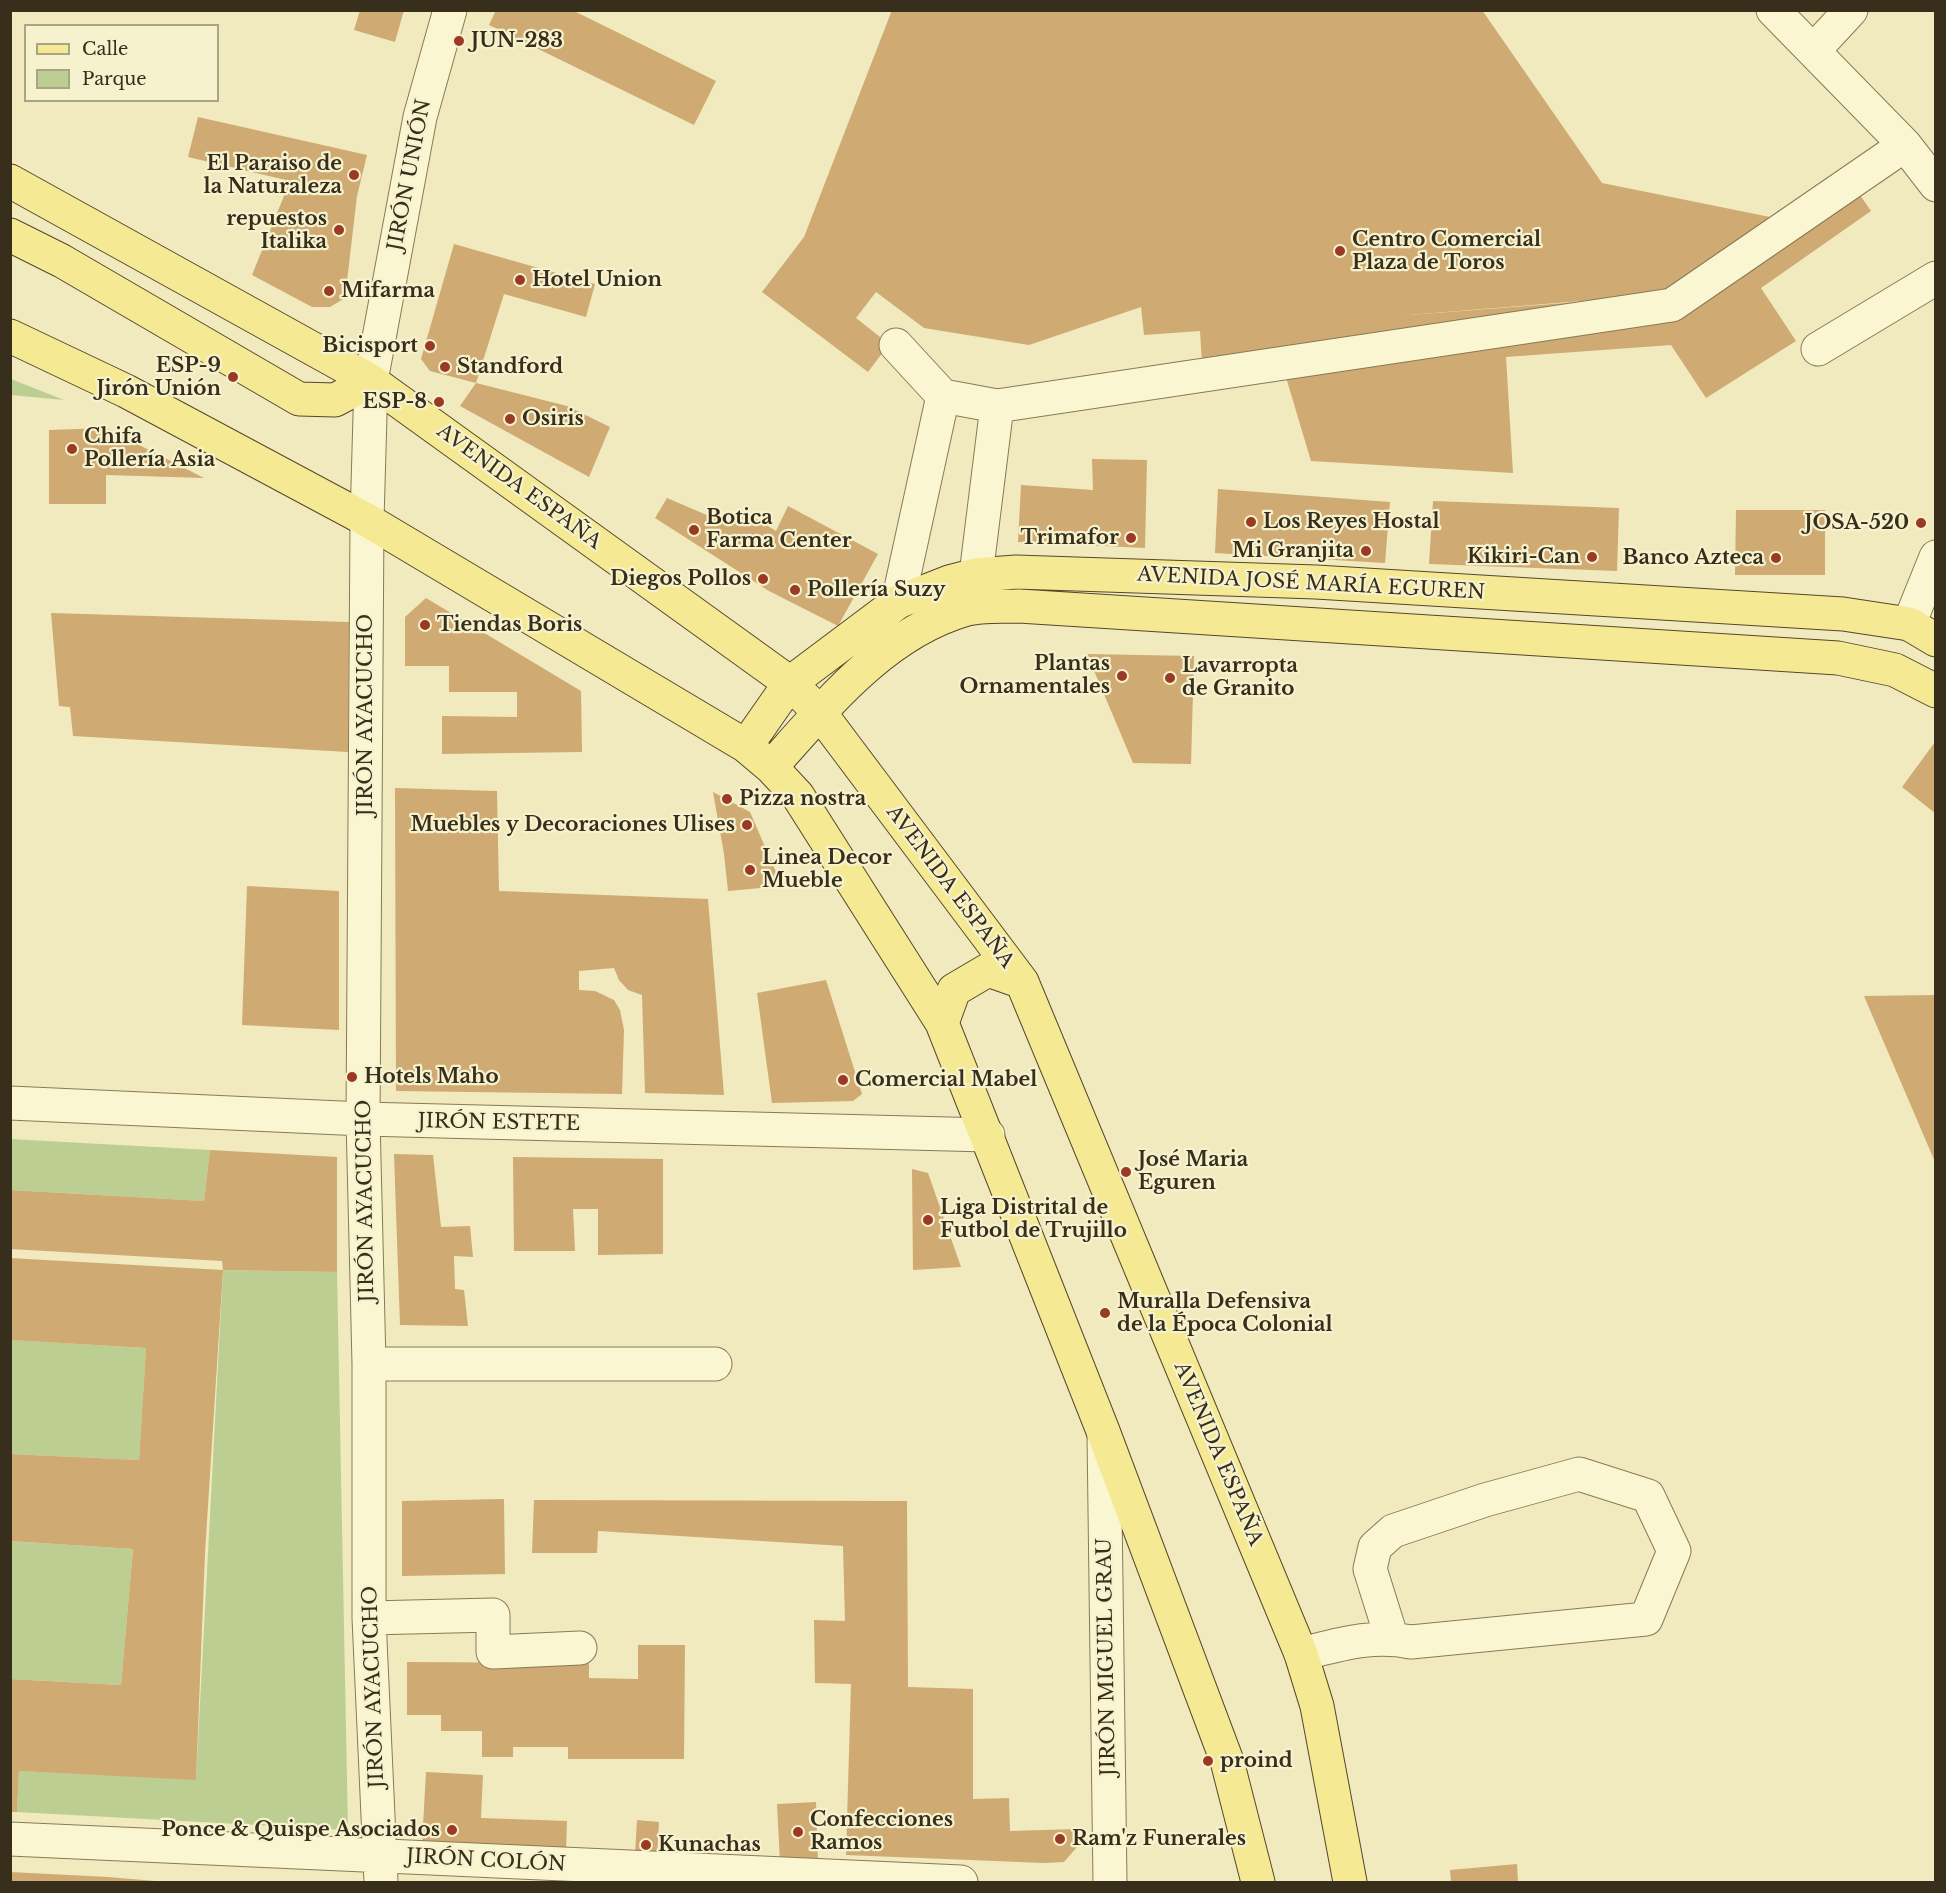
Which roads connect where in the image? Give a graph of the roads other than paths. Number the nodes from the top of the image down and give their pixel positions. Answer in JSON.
{"nodes":[{"id":1,"x":450,"y":10,"type":"edge"},
{"id":2,"x":1773,"y":10,"type":"edge"},
{"id":3,"x":1851,"y":10,"type":"edge"},
{"id":4,"x":1814,"y":50,"type":"junction"},
{"id":5,"x":1905,"y":145,"type":"junction"},
{"id":6,"x":10,"y":180,"type":"edge"},
{"id":7,"x":1935,"y":185,"type":"edge"},
{"id":8,"x":10,"y":235,"type":"edge"},
{"id":9,"x":1935,"y":278,"type":"edge"},
{"id":10,"x":10,"y":336,"type":"edge"},
{"id":11,"x":896,"y":345,"type":"dead end"},
{"id":12,"x":1818,"y":349,"type":"dead end"},
{"id":13,"x":371,"y":381,"type":"junction"},
{"id":14,"x":943,"y":396,"type":"junction"},
{"id":15,"x":997,"y":406,"type":"junction"},
{"id":16,"x":367,"y":520,"type":"junction"},
{"id":17,"x":1935,"y":557,"type":"edge"},
{"id":18,"x":976,"y":575,"type":"junction"},
{"id":19,"x":898,"y":602,"type":"junction"},
{"id":20,"x":1922,"y":632,"type":"edge"},
{"id":21,"x":790,"y":683,"type":"junction"},
{"id":22,"x":1935,"y":691,"type":"edge"},
{"id":23,"x":820,"y":713,"type":"junction"},
{"id":24,"x":746,"y":746,"type":"junction"},
{"id":25,"x":771,"y":767,"type":"junction"},
{"id":26,"x":1022,"y":982,"type":"junction"},
{"id":27,"x":942,"y":1023,"type":"junction"},
{"id":28,"x":10,"y":1103,"type":"edge"},
{"id":29,"x":363,"y":1119,"type":"junction"},
{"id":30,"x":988,"y":1135,"type":"junction"},
{"id":31,"x":369,"y":1364,"type":"junction"},
{"id":32,"x":715,"y":1364,"type":"dead end"},
{"id":33,"x":1103,"y":1431,"type":"junction"},
{"id":34,"x":369,"y":1618,"type":"junction"},
{"id":35,"x":1392,"y":1639,"type":"junction"},
{"id":36,"x":580,"y":1648,"type":"dead end"},
{"id":37,"x":1301,"y":1654,"type":"junction"},
{"id":38,"x":10,"y":1839,"type":"edge"},
{"id":39,"x":381,"y":1869,"type":"edge"},
{"id":40,"x":961,"y":1882,"type":"edge"},
{"id":41,"x":1110,"y":1882,"type":"edge"},
{"id":42,"x":1258,"y":1882,"type":"edge"},
{"id":43,"x":1350,"y":1882,"type":"edge"}],
"edges":[{"from":1,"to":13,"type":"street","name":"JIRÓN UNIÓN"},
{"from":2,"to":4,"type":"street"},
{"from":3,"to":4,"type":"street"},
{"from":4,"to":5,"type":"street"},
{"from":5,"to":7,"type":"street"},
{"from":5,"to":15,"type":"street"},
{"from":6,"to":13,"type":"main road","name":"AVENIDA ESPAÑA"},
{"from":8,"to":13,"type":"main road"},
{"from":9,"to":12,"type":"street"},
{"from":10,"to":16,"type":"main road"},
{"from":11,"to":14,"type":"street"},
{"from":13,"to":16,"type":"street","name":"JIRÓN UNIÓN"},
{"from":13,"to":21,"type":"main road","name":"AVENIDA ESPAÑA"},
{"from":14,"to":15,"type":"street"},
{"from":14,"to":19,"type":"street"},
{"from":15,"to":18,"type":"street"},
{"from":16,"to":24,"type":"main road"},
{"from":16,"to":29,"type":"street","name":"JIRÓN AYACUCHO"},
{"from":17,"to":20,"type":"street"},
{"from":18,"to":19,"type":"main road","name":"AVENIDA JOSÉ MARÍA EGUREN"},
{"from":18,"to":20,"type":"main road","name":"AVENIDA JOSÉ MARÍA EGUREN"},
{"from":19,"to":21,"type":"main road","name":"AVENIDA JOSÉ MARÍA EGUREN"},
{"from":21,"to":23,"type":"main road","name":"AVENIDA ESPAÑA"},
{"from":21,"to":24,"type":"main road","name":"AVENIDA JOSÉ MARÍA EGUREN"},
{"from":22,"to":23,"type":"main road","name":"AVENIDA JOSÉ MARÍA EGUREN"},
{"from":23,"to":25,"type":"main road","name":"AVENIDA JOSÉ MARÍA EGUREN"},
{"from":23,"to":26,"type":"main road","name":"AVENIDA ESPAÑA"},
{"from":24,"to":25,"type":"main road"},
{"from":25,"to":27,"type":"main road"},
{"from":26,"to":27,"type":"main road"},
{"from":26,"to":37,"type":"main road","name":"AVENIDA ESPAÑA"},
{"from":27,"to":30,"type":"main road"},
{"from":28,"to":29,"type":"street","name":"JIRÓN ESTETE"},
{"from":29,"to":30,"type":"street","name":"JIRÓN ESTETE"},
{"from":29,"to":31,"type":"street","name":"JIRÓN AYACUCHO"},
{"from":30,"to":33,"type":"main road"},
{"from":31,"to":32,"type":"street"},
{"from":31,"to":34,"type":"street","name":"JIRÓN AYACUCHO"},
{"from":33,"to":41,"type":"street","name":"JIRÓN MIGUEL GRAU"},
{"from":33,"to":42,"type":"main road"},
{"from":34,"to":36,"type":"street"},
{"from":34,"to":39,"type":"street","name":"JIRÓN AYACUCHO"},
{"from":35,"to":35,"type":"street"},
{"from":35,"to":37,"type":"street"},
{"from":37,"to":43,"type":"main road","name":"AVENIDA ESPAÑA"},
{"from":38,"to":39,"type":"street","name":"JIRÓN COLÓN"},
{"from":39,"to":40,"type":"street","name":"JIRÓN COLÓN"}]}
